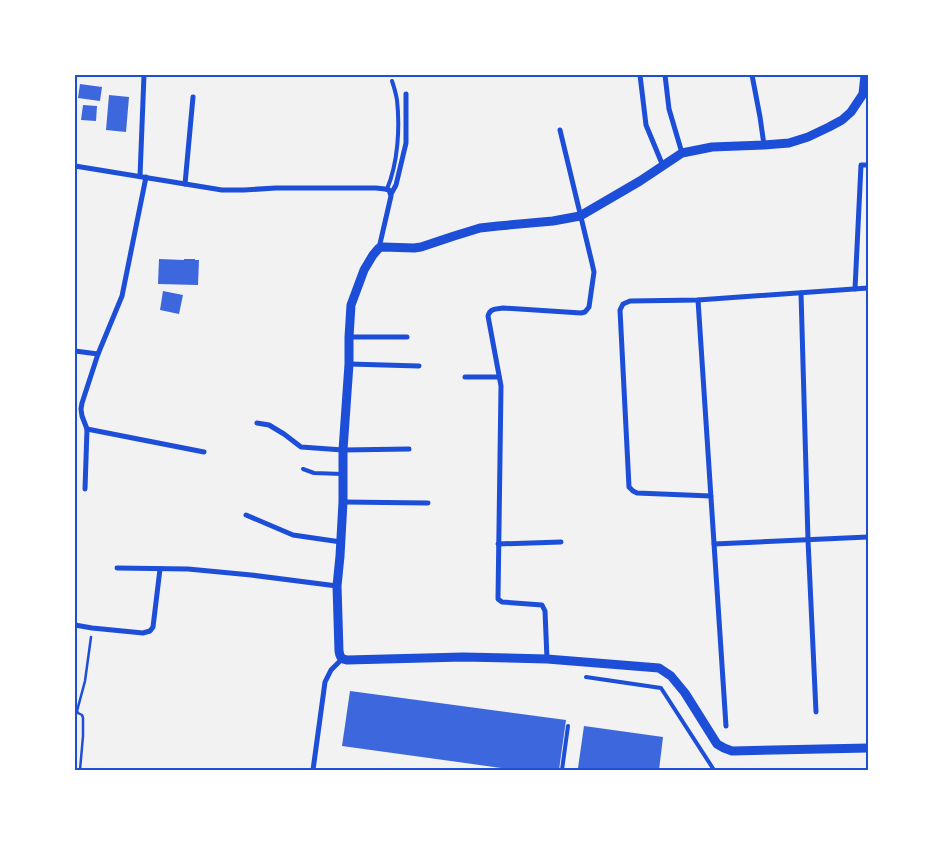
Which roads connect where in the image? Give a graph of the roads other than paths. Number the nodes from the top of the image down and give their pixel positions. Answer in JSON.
{"nodes":[{"id":1,"x":144,"y":75,"type":"edge"},
{"id":2,"x":640,"y":75,"type":"edge"},
{"id":3,"x":665,"y":75,"type":"edge"},
{"id":4,"x":752,"y":75,"type":"edge"},
{"id":5,"x":865,"y":76,"type":"edge"},
{"id":6,"x":392,"y":81,"type":"dead end"},
{"id":7,"x":406,"y":94,"type":"dead end"},
{"id":8,"x":865,"y":95,"type":"edge"},
{"id":9,"x":193,"y":97,"type":"dead end"},
{"id":10,"x":560,"y":130,"type":"dead end"},
{"id":11,"x":764,"y":145,"type":"junction"},
{"id":12,"x":682,"y":153,"type":"junction"},
{"id":13,"x":868,"y":165,"type":"edge"},
{"id":14,"x":75,"y":166,"type":"edge"},
{"id":15,"x":663,"y":166,"type":"junction"},
{"id":16,"x":143,"y":176,"type":"junction"},
{"id":17,"x":185,"y":184,"type":"junction"},
{"id":18,"x":389,"y":191,"type":"junction"},
{"id":19,"x":580,"y":216,"type":"junction"},
{"id":20,"x":379,"y":248,"type":"junction"},
{"id":21,"x":868,"y":288,"type":"edge"},
{"id":22,"x":855,"y":289,"type":"junction"},
{"id":23,"x":801,"y":293,"type":"junction"},
{"id":24,"x":698,"y":300,"type":"junction"},
{"id":25,"x":349,"y":337,"type":"junction"},
{"id":26,"x":407,"y":337,"type":"dead end"},
{"id":27,"x":75,"y":352,"type":"edge"},
{"id":28,"x":98,"y":354,"type":"junction"},
{"id":29,"x":350,"y":364,"type":"junction"},
{"id":30,"x":419,"y":366,"type":"dead end"},
{"id":31,"x":465,"y":376,"type":"dead end"},
{"id":32,"x":499,"y":376,"type":"junction"},
{"id":33,"x":257,"y":422,"type":"dead end"},
{"id":34,"x":87,"y":429,"type":"junction"},
{"id":35,"x":410,"y":449,"type":"dead end"},
{"id":36,"x":343,"y":450,"type":"junction"},
{"id":37,"x":204,"y":452,"type":"dead end"},
{"id":38,"x":303,"y":469,"type":"dead end"},
{"id":39,"x":342,"y":474,"type":"junction"},
{"id":40,"x":85,"y":489,"type":"dead end"},
{"id":41,"x":711,"y":496,"type":"junction"},
{"id":42,"x":343,"y":502,"type":"junction"},
{"id":43,"x":428,"y":503,"type":"dead end"},
{"id":44,"x":246,"y":515,"type":"dead end"},
{"id":45,"x":868,"y":536,"type":"edge"},
{"id":46,"x":808,"y":540,"type":"junction"},
{"id":47,"x":341,"y":542,"type":"junction"},
{"id":48,"x":561,"y":542,"type":"dead end"},
{"id":49,"x":498,"y":544,"type":"junction"},
{"id":50,"x":714,"y":544,"type":"junction"},
{"id":51,"x":117,"y":568,"type":"dead end"},
{"id":52,"x":160,"y":569,"type":"junction"},
{"id":53,"x":337,"y":586,"type":"junction"},
{"id":54,"x":75,"y":625,"type":"edge"},
{"id":55,"x":342,"y":659,"type":"junction"},
{"id":56,"x":547,"y":659,"type":"junction"},
{"id":57,"x":586,"y":677,"type":"dead end"},
{"id":58,"x":816,"y":712,"type":"dead end"},
{"id":59,"x":568,"y":726,"type":"dead end"},
{"id":60,"x":726,"y":726,"type":"dead end"},
{"id":61,"x":868,"y":748,"type":"edge"},
{"id":62,"x":313,"y":770,"type":"edge"},
{"id":63,"x":562,"y":770,"type":"edge"},
{"id":64,"x":714,"y":770,"type":"edge"}],
"edges":[{"from":1,"to":16,"type":"street"},
{"from":2,"to":15,"type":"street"},
{"from":3,"to":12,"type":"street"},
{"from":4,"to":11,"type":"street"},
{"from":5,"to":8,"type":"street"},
{"from":6,"to":18,"type":"lane"},
{"from":7,"to":18,"type":"street"},
{"from":8,"to":11,"type":"street"},
{"from":9,"to":17,"type":"street"},
{"from":10,"to":19,"type":"street"},
{"from":11,"to":12,"type":"street"},
{"from":12,"to":15,"type":"street"},
{"from":13,"to":22,"type":"street"},
{"from":14,"to":16,"type":"street"},
{"from":15,"to":19,"type":"street"},
{"from":16,"to":17,"type":"street"},
{"from":16,"to":28,"type":"street"},
{"from":17,"to":18,"type":"street"},
{"from":18,"to":20,"type":"street"},
{"from":19,"to":20,"type":"street"},
{"from":19,"to":32,"type":"street"},
{"from":20,"to":25,"type":"street"},
{"from":21,"to":22,"type":"street"},
{"from":22,"to":23,"type":"street"},
{"from":23,"to":24,"type":"street"},
{"from":23,"to":46,"type":"street"},
{"from":24,"to":41,"type":"street"},
{"from":24,"to":41,"type":"street"},
{"from":25,"to":26,"type":"street"},
{"from":25,"to":29,"type":"street"},
{"from":27,"to":28,"type":"street"},
{"from":28,"to":34,"type":"street"},
{"from":29,"to":30,"type":"street"},
{"from":29,"to":36,"type":"street"},
{"from":31,"to":32,"type":"street"},
{"from":32,"to":49,"type":"street"},
{"from":33,"to":36,"type":"street"},
{"from":34,"to":37,"type":"street"},
{"from":34,"to":40,"type":"street"},
{"from":35,"to":36,"type":"street"},
{"from":36,"to":39,"type":"street"},
{"from":38,"to":39,"type":"lane"},
{"from":39,"to":42,"type":"street"},
{"from":41,"to":50,"type":"street"},
{"from":42,"to":43,"type":"street"},
{"from":42,"to":47,"type":"street"},
{"from":44,"to":47,"type":"street"},
{"from":45,"to":46,"type":"street"},
{"from":46,"to":50,"type":"street"},
{"from":46,"to":58,"type":"street"},
{"from":47,"to":53,"type":"street"},
{"from":48,"to":49,"type":"street"},
{"from":49,"to":56,"type":"street"},
{"from":50,"to":60,"type":"street"},
{"from":51,"to":52,"type":"street"},
{"from":52,"to":53,"type":"street"},
{"from":52,"to":54,"type":"street"},
{"from":53,"to":55,"type":"street"},
{"from":55,"to":56,"type":"street"},
{"from":55,"to":62,"type":"street"},
{"from":56,"to":61,"type":"street"},
{"from":57,"to":64,"type":"lane"},
{"from":59,"to":63,"type":"lane"}]}
